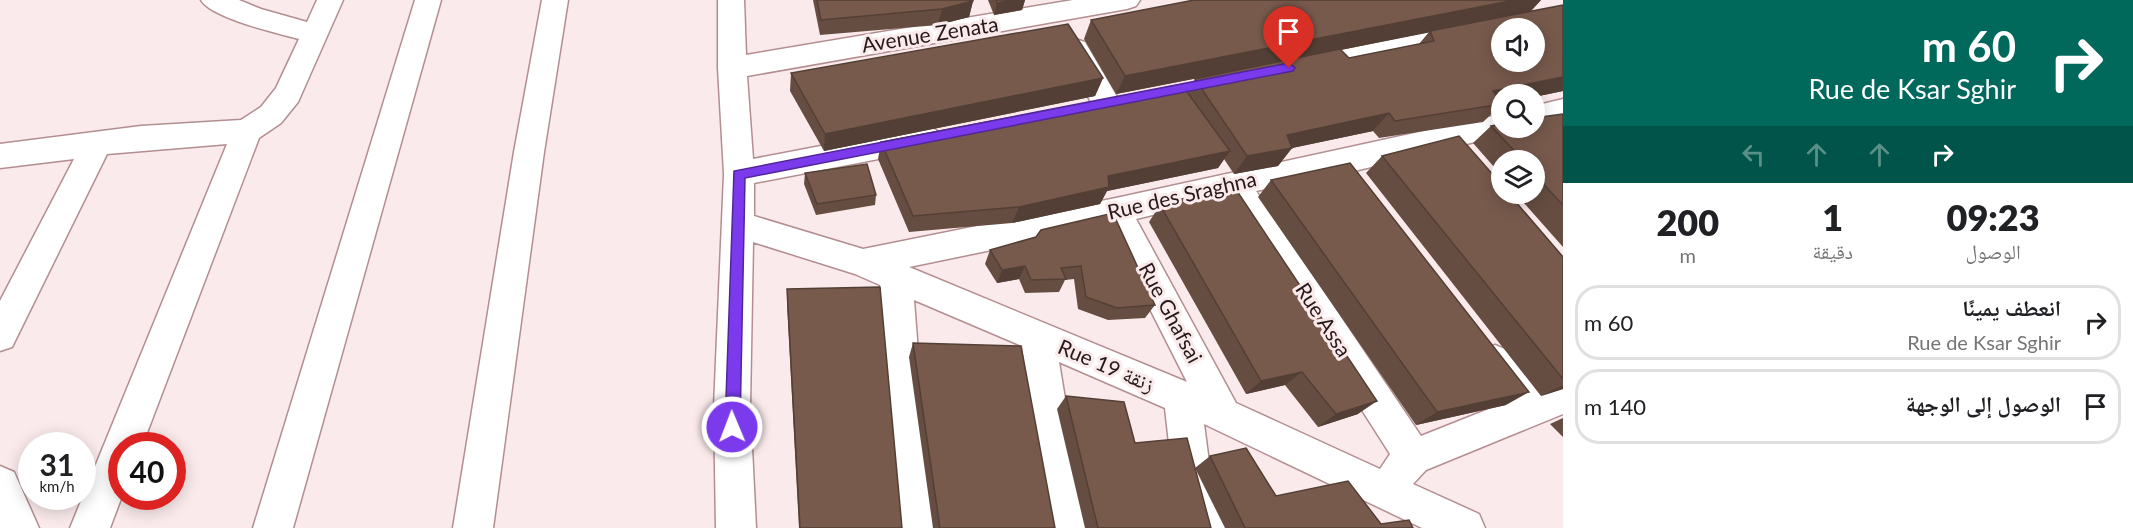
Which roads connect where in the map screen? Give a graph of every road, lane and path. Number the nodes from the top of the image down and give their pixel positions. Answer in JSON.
{"nodes":[{"id":1,"x":214,"y":0,"type":"edge"},
{"id":2,"x":330,"y":0,"type":"edge"},
{"id":3,"x":428,"y":0,"type":"edge"},
{"id":4,"x":555,"y":0,"type":"edge"},
{"id":5,"x":731,"y":0,"type":"edge"},
{"id":6,"x":974,"y":0,"type":"edge"},
{"id":7,"x":1128,"y":0,"type":"edge"},
{"id":8,"x":1081,"y":5,"type":"edge"},
{"id":9,"x":1055,"y":14,"type":"junction"},
{"id":10,"x":984,"y":26,"type":"junction"},
{"id":11,"x":1491,"y":28,"type":"edge"},
{"id":12,"x":314,"y":33,"type":"junction"},
{"id":13,"x":732,"y":68,"type":"junction"},
{"id":14,"x":1282,"y":69,"type":"edge"},
{"id":15,"x":1107,"y":103,"type":"edge"},
{"id":16,"x":1491,"y":127,"type":"edge"},
{"id":17,"x":248,"y":130,"type":"junction"},
{"id":18,"x":946,"y":134,"type":"edge"},
{"id":19,"x":1444,"y":138,"type":"junction"},
{"id":20,"x":97,"y":144,"type":"junction"},
{"id":21,"x":0,"y":156,"type":"edge"},
{"id":22,"x":1342,"y":162,"type":"junction"},
{"id":23,"x":1468,"y":165,"type":"edge"},
{"id":24,"x":739,"y":174,"type":"junction"},
{"id":25,"x":1234,"y":183,"type":"junction"},
{"id":26,"x":1366,"y":192,"type":"edge"},
{"id":27,"x":1116,"y":211,"type":"junction"},
{"id":28,"x":738,"y":224,"type":"junction"},
{"id":29,"x":863,"y":263,"type":"junction"},
{"id":30,"x":896,"y":277,"type":"junction"},
{"id":31,"x":1474,"y":333,"type":"edge"},
{"id":32,"x":0,"y":336,"type":"edge"},
{"id":33,"x":1038,"y":337,"type":"junction"},
{"id":34,"x":1182,"y":398,"type":"junction"},
{"id":35,"x":1547,"y":404,"type":"edge"},
{"id":36,"x":1223,"y":415,"type":"junction"},
{"id":37,"x":128,"y":432,"type":"edge"},
{"id":38,"x":1413,"y":457,"type":"junction"},
{"id":39,"x":108,"y":482,"type":"edge"},
{"id":40,"x":0,"y":485,"type":"edge"},
{"id":41,"x":1379,"y":489,"type":"junction"},
{"id":42,"x":19,"y":528,"type":"edge"},
{"id":43,"x":90,"y":528,"type":"edge"},
{"id":44,"x":273,"y":528,"type":"edge"},
{"id":45,"x":473,"y":528,"type":"edge"},
{"id":46,"x":736,"y":528,"type":"edge"},
{"id":47,"x":916,"y":528,"type":"edge"},
{"id":48,"x":1066,"y":528,"type":"edge"},
{"id":49,"x":1209,"y":528,"type":"edge"},
{"id":50,"x":1465,"y":528,"type":"edge"}],
"edges":[{"from":1,"to":12,"type":"street"},
{"from":2,"to":12,"type":"street"},
{"from":3,"to":44,"type":"street"},
{"from":4,"to":45,"type":"street"},
{"from":5,"to":13,"type":"street"},
{"from":6,"to":10,"type":"street"},
{"from":7,"to":8,"type":"street","name":"Avenue Zenata"},
{"from":8,"to":9,"type":"street","name":"Avenue Zenata"},
{"from":9,"to":10,"type":"street","name":"Avenue Zenata"},
{"from":9,"to":15,"type":"street"},
{"from":10,"to":13,"type":"street","name":"Avenue Zenata"},
{"from":11,"to":14,"type":"street"},
{"from":12,"to":17,"type":"street"},
{"from":13,"to":24,"type":"street"},
{"from":16,"to":19,"type":"street","name":"Rue des Sraghna"},
{"from":17,"to":20,"type":"street"},
{"from":17,"to":37,"type":"street"},
{"from":18,"to":24,"type":"street"},
{"from":19,"to":22,"type":"street","name":"Rue des Sraghna"},
{"from":19,"to":23,"type":"street"},
{"from":20,"to":21,"type":"street"},
{"from":20,"to":32,"type":"street"},
{"from":22,"to":25,"type":"street","name":"Rue des Sraghna"},
{"from":22,"to":26,"type":"street"},
{"from":24,"to":28,"type":"street"},
{"from":25,"to":27,"type":"street","name":"Rue des Sraghna"},
{"from":25,"to":38,"type":"street","name":"Rue Assa"},
{"from":27,"to":29,"type":"street","name":"Rue des Sraghna"},
{"from":27,"to":36,"type":"street","name":"Rue Ghafsai"},
{"from":28,"to":29,"type":"street","name":"Rue 19 زنقة"},
{"from":28,"to":46,"type":"street"},
{"from":29,"to":30,"type":"street","name":"Rue 19 زنقة"},
{"from":30,"to":33,"type":"street","name":"Rue 19 زنقة"},
{"from":30,"to":47,"type":"street"},
{"from":31,"to":35,"type":"street"},
{"from":33,"to":34,"type":"street","name":"Rue 19 زنقة"},
{"from":33,"to":48,"type":"street"},
{"from":34,"to":36,"type":"street","name":"Rue 19 زنقة"},
{"from":34,"to":49,"type":"street"},
{"from":35,"to":38,"type":"street"},
{"from":36,"to":41,"type":"street","name":"Rue 19 زنقة"},
{"from":38,"to":41,"type":"street"},
{"from":39,"to":43,"type":"street"},
{"from":40,"to":42,"type":"street"},
{"from":41,"to":50,"type":"street","name":"Rue 19 زنقة"}]}
